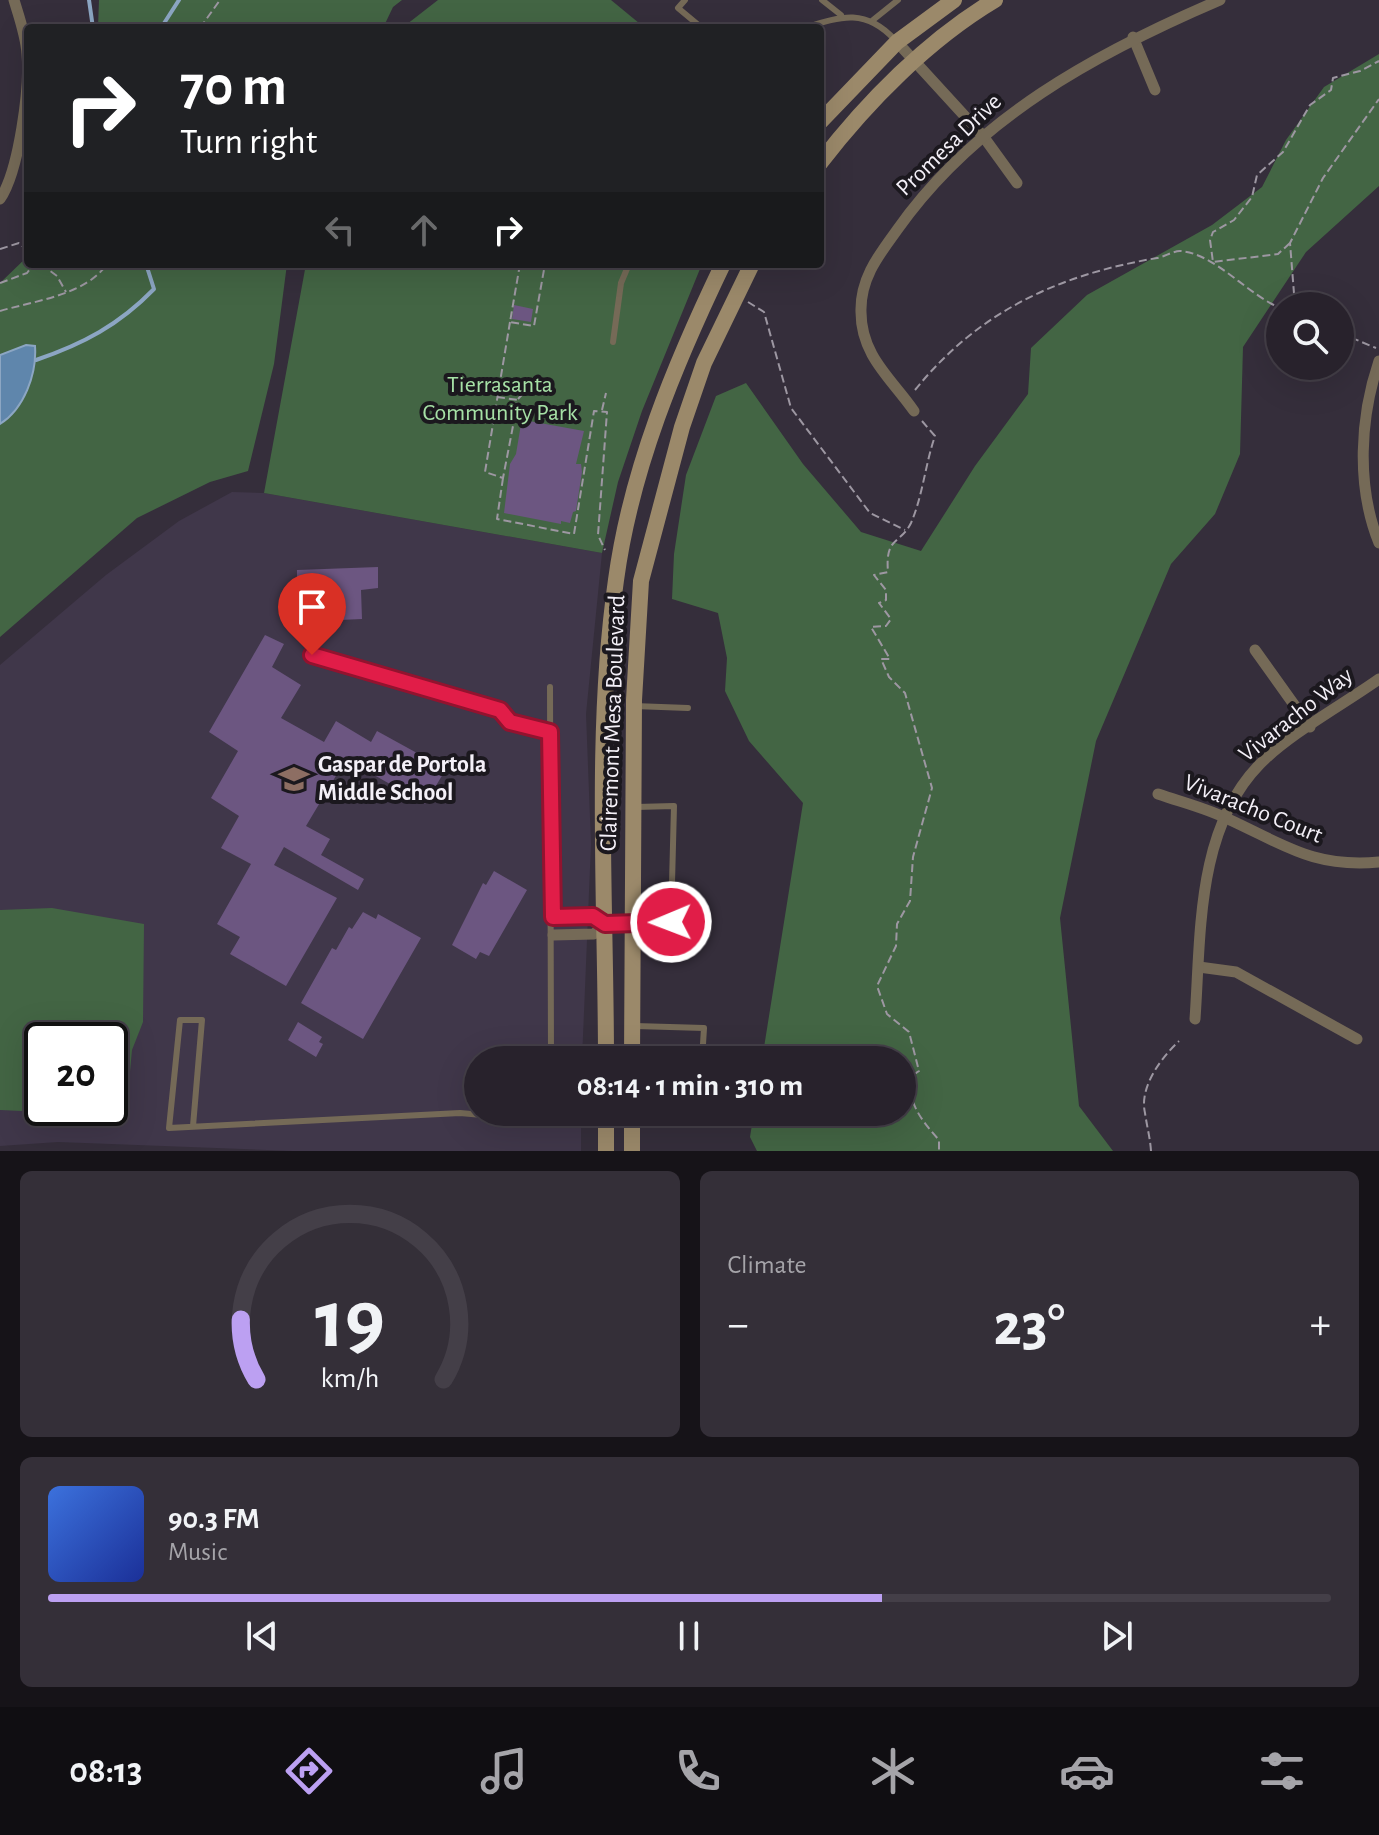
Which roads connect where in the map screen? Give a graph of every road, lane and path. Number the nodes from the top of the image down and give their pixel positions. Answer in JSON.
{"nodes":[{"id":1,"x":14,"y":0,"type":"edge"},
{"id":2,"x":220,"y":0,"type":"edge"},
{"id":3,"x":685,"y":0,"type":"edge"},
{"id":4,"x":822,"y":0,"type":"edge"},
{"id":5,"x":898,"y":0,"type":"edge"},
{"id":6,"x":954,"y":0,"type":"edge"},
{"id":7,"x":995,"y":0,"type":"edge"},
{"id":8,"x":1220,"y":0,"type":"edge"},
{"id":9,"x":841,"y":15,"type":"junction"},
{"id":10,"x":873,"y":20,"type":"junction"},
{"id":11,"x":203,"y":24,"type":"edge"},
{"id":12,"x":697,"y":24,"type":"edge"},
{"id":13,"x":816,"y":24,"type":"edge"},
{"id":14,"x":1133,"y":37,"type":"junction"},
{"id":15,"x":24,"y":42,"type":"edge"},
{"id":16,"x":897,"y":42,"type":"junction"},
{"id":17,"x":1379,"y":61,"type":"edge"},
{"id":18,"x":914,"y":62,"type":"junction"},
{"id":19,"x":1155,"y":90,"type":"dead end"},
{"id":20,"x":1379,"y":99,"type":"edge"},
{"id":21,"x":24,"y":102,"type":"edge"},
{"id":22,"x":824,"y":118,"type":"edge"},
{"id":23,"x":983,"y":136,"type":"junction"},
{"id":24,"x":824,"y":158,"type":"edge"},
{"id":25,"x":1017,"y":183,"type":"dead end"},
{"id":26,"x":0,"y":199,"type":"edge"},
{"id":27,"x":1290,"y":243,"type":"junction"},
{"id":28,"x":24,"y":247,"type":"edge"},
{"id":29,"x":0,"y":249,"type":"edge"},
{"id":30,"x":1213,"y":262,"type":"junction"},
{"id":31,"x":31,"y":268,"type":"edge"},
{"id":32,"x":46,"y":268,"type":"edge"},
{"id":33,"x":104,"y":268,"type":"edge"},
{"id":34,"x":519,"y":268,"type":"edge"},
{"id":35,"x":544,"y":268,"type":"edge"},
{"id":36,"x":627,"y":268,"type":"edge"},
{"id":37,"x":721,"y":268,"type":"edge"},
{"id":38,"x":749,"y":268,"type":"edge"},
{"id":39,"x":0,"y":283,"type":"edge"},
{"id":40,"x":66,"y":292,"type":"junction"},
{"id":41,"x":1294,"y":292,"type":"edge"},
{"id":42,"x":737,"y":294,"type":"junction"},
{"id":43,"x":1266,"y":300,"type":"edge"},
{"id":44,"x":0,"y":311,"type":"edge"},
{"id":45,"x":510,"y":322,"type":"junction"},
{"id":46,"x":1354,"y":339,"type":"edge"},
{"id":47,"x":613,"y":342,"type":"dead end"},
{"id":48,"x":1379,"y":350,"type":"edge"},
{"id":49,"x":1379,"y":361,"type":"edge"},
{"id":50,"x":535,"y":381,"type":"dead end"},
{"id":51,"x":606,"y":393,"type":"dead end"},
{"id":52,"x":497,"y":397,"type":"junction"},
{"id":53,"x":518,"y":400,"type":"junction"},
{"id":54,"x":907,"y":400,"type":"junction"},
{"id":55,"x":914,"y":411,"type":"joint"},
{"id":56,"x":602,"y":412,"type":"junction"},
{"id":57,"x":503,"y":478,"type":"junction"},
{"id":58,"x":906,"y":530,"type":"junction"},
{"id":59,"x":1379,"y":543,"type":"edge"},
{"id":60,"x":606,"y":550,"type":"dead end"},
{"id":61,"x":1255,"y":650,"type":"dead end"},
{"id":62,"x":312,"y":655,"type":"dead end"},
{"id":63,"x":1379,"y":679,"type":"edge"},
{"id":64,"x":550,"y":687,"type":"dead end"},
{"id":65,"x":634,"y":706,"type":"junction"},
{"id":66,"x":688,"y":708,"type":"dead end"},
{"id":67,"x":1310,"y":727,"type":"junction"},
{"id":68,"x":550,"y":732,"type":"junction"},
{"id":69,"x":1158,"y":794,"type":"dead end"},
{"id":70,"x":633,"y":807,"type":"junction"},
{"id":71,"x":1224,"y":817,"type":"junction"},
{"id":72,"x":1379,"y":862,"type":"edge"},
{"id":73,"x":553,"y":917,"type":"junction"},
{"id":74,"x":632,"y":923,"type":"junction"},
{"id":75,"x":605,"y":924,"type":"junction"},
{"id":76,"x":553,"y":935,"type":"junction"},
{"id":77,"x":1199,"y":967,"type":"junction"},
{"id":78,"x":1195,"y":1019,"type":"dead end"},
{"id":79,"x":632,"y":1026,"type":"junction"},
{"id":80,"x":1357,"y":1039,"type":"dead end"},
{"id":81,"x":1179,"y":1041,"type":"dead end"},
{"id":82,"x":551,"y":1046,"type":"edge"},
{"id":83,"x":606,"y":1046,"type":"edge"},
{"id":84,"x":632,"y":1046,"type":"edge"},
{"id":85,"x":703,"y":1046,"type":"edge"},
{"id":86,"x":464,"y":1113,"type":"edge"},
{"id":87,"x":193,"y":1126,"type":"junction"},
{"id":88,"x":606,"y":1126,"type":"edge"},
{"id":89,"x":632,"y":1126,"type":"edge"},
{"id":90,"x":606,"y":1151,"type":"edge"},
{"id":91,"x":632,"y":1151,"type":"edge"},
{"id":92,"x":939,"y":1151,"type":"edge"},
{"id":93,"x":1151,"y":1151,"type":"edge"}],
"edges":[{"from":1,"to":15,"type":"street"},
{"from":2,"to":11,"type":"path"},
{"from":3,"to":12,"type":"lane"},
{"from":4,"to":9,"type":"lane"},
{"from":5,"to":10,"type":"lane"},
{"from":6,"to":16,"type":"main road"},
{"from":7,"to":18,"type":"main road"},
{"from":8,"to":14,"type":"street","name":"Promesa Drive"},
{"from":9,"to":10,"type":"lane"},
{"from":9,"to":13,"type":"lane"},
{"from":10,"to":16,"type":"lane"},
{"from":14,"to":19,"type":"street"},
{"from":14,"to":23,"type":"street","name":"Promesa Drive"},
{"from":16,"to":18,"type":"street"},
{"from":16,"to":22,"type":"main road"},
{"from":17,"to":30,"type":"path"},
{"from":18,"to":23,"type":"street"},
{"from":18,"to":24,"type":"main road"},
{"from":20,"to":27,"type":"path"},
{"from":21,"to":26,"type":"street"},
{"from":23,"to":25,"type":"street"},
{"from":23,"to":54,"type":"street","name":"Promesa Drive"},
{"from":27,"to":30,"type":"path"},
{"from":27,"to":41,"type":"path"},
{"from":28,"to":29,"type":"path"},
{"from":30,"to":43,"type":"path"},
{"from":30,"to":54,"type":"path"},
{"from":31,"to":39,"type":"path"},
{"from":32,"to":40,"type":"path"},
{"from":33,"to":40,"type":"path"},
{"from":34,"to":45,"type":"path"},
{"from":35,"to":45,"type":"path"},
{"from":36,"to":47,"type":"lane"},
{"from":37,"to":75,"type":"main road","name":"Clairemont Mesa Boulevard"},
{"from":38,"to":42,"type":"main road","name":"Clairemont Mesa Boulevard"},
{"from":40,"to":44,"type":"path"},
{"from":42,"to":58,"type":"path"},
{"from":42,"to":65,"type":"main road","name":"Clairemont Mesa Boulevard"},
{"from":45,"to":52,"type":"path"},
{"from":46,"to":48,"type":"path"},
{"from":49,"to":59,"type":"street"},
{"from":50,"to":53,"type":"path"},
{"from":51,"to":56,"type":"path"},
{"from":52,"to":53,"type":"path"},
{"from":52,"to":57,"type":"path"},
{"from":53,"to":57,"type":"path"},
{"from":54,"to":55,"type":"street","name":"Promesa Drive"},
{"from":55,"to":58,"type":"path"},
{"from":56,"to":57,"type":"path"},
{"from":56,"to":60,"type":"path"},
{"from":58,"to":92,"type":"path"},
{"from":61,"to":67,"type":"street"},
{"from":62,"to":68,"type":"lane"},
{"from":63,"to":67,"type":"street","name":"Vivaracho Way"},
{"from":64,"to":68,"type":"lane"},
{"from":65,"to":66,"type":"lane"},
{"from":65,"to":70,"type":"main road","name":"Clairemont Mesa Boulevard"},
{"from":67,"to":71,"type":"street","name":"Vivaracho Way"},
{"from":68,"to":73,"type":"lane"},
{"from":69,"to":71,"type":"street","name":"Vivaracho Court"},
{"from":70,"to":74,"type":"main road","name":"Clairemont Mesa Boulevard"},
{"from":70,"to":74,"type":"lane"},
{"from":71,"to":72,"type":"street","name":"Vivaracho Court"},
{"from":71,"to":77,"type":"street","name":"Vivaracho Way"},
{"from":73,"to":75,"type":"street"},
{"from":73,"to":76,"type":"lane"},
{"from":74,"to":75,"type":"street"},
{"from":74,"to":79,"type":"main road","name":"Clairemont Mesa Boulevard"},
{"from":75,"to":76,"type":"street"},
{"from":75,"to":83,"type":"main road","name":"Clairemont Mesa Boulevard"},
{"from":76,"to":82,"type":"lane"},
{"from":77,"to":78,"type":"street","name":"Vivaracho Way"},
{"from":77,"to":80,"type":"street"},
{"from":79,"to":84,"type":"main road","name":"Clairemont Mesa Boulevard"},
{"from":79,"to":85,"type":"lane"},
{"from":81,"to":93,"type":"path"},
{"from":86,"to":87,"type":"lane"},
{"from":87,"to":87,"type":"lane"},
{"from":88,"to":90,"type":"main road"},
{"from":89,"to":91,"type":"main road"}]}
